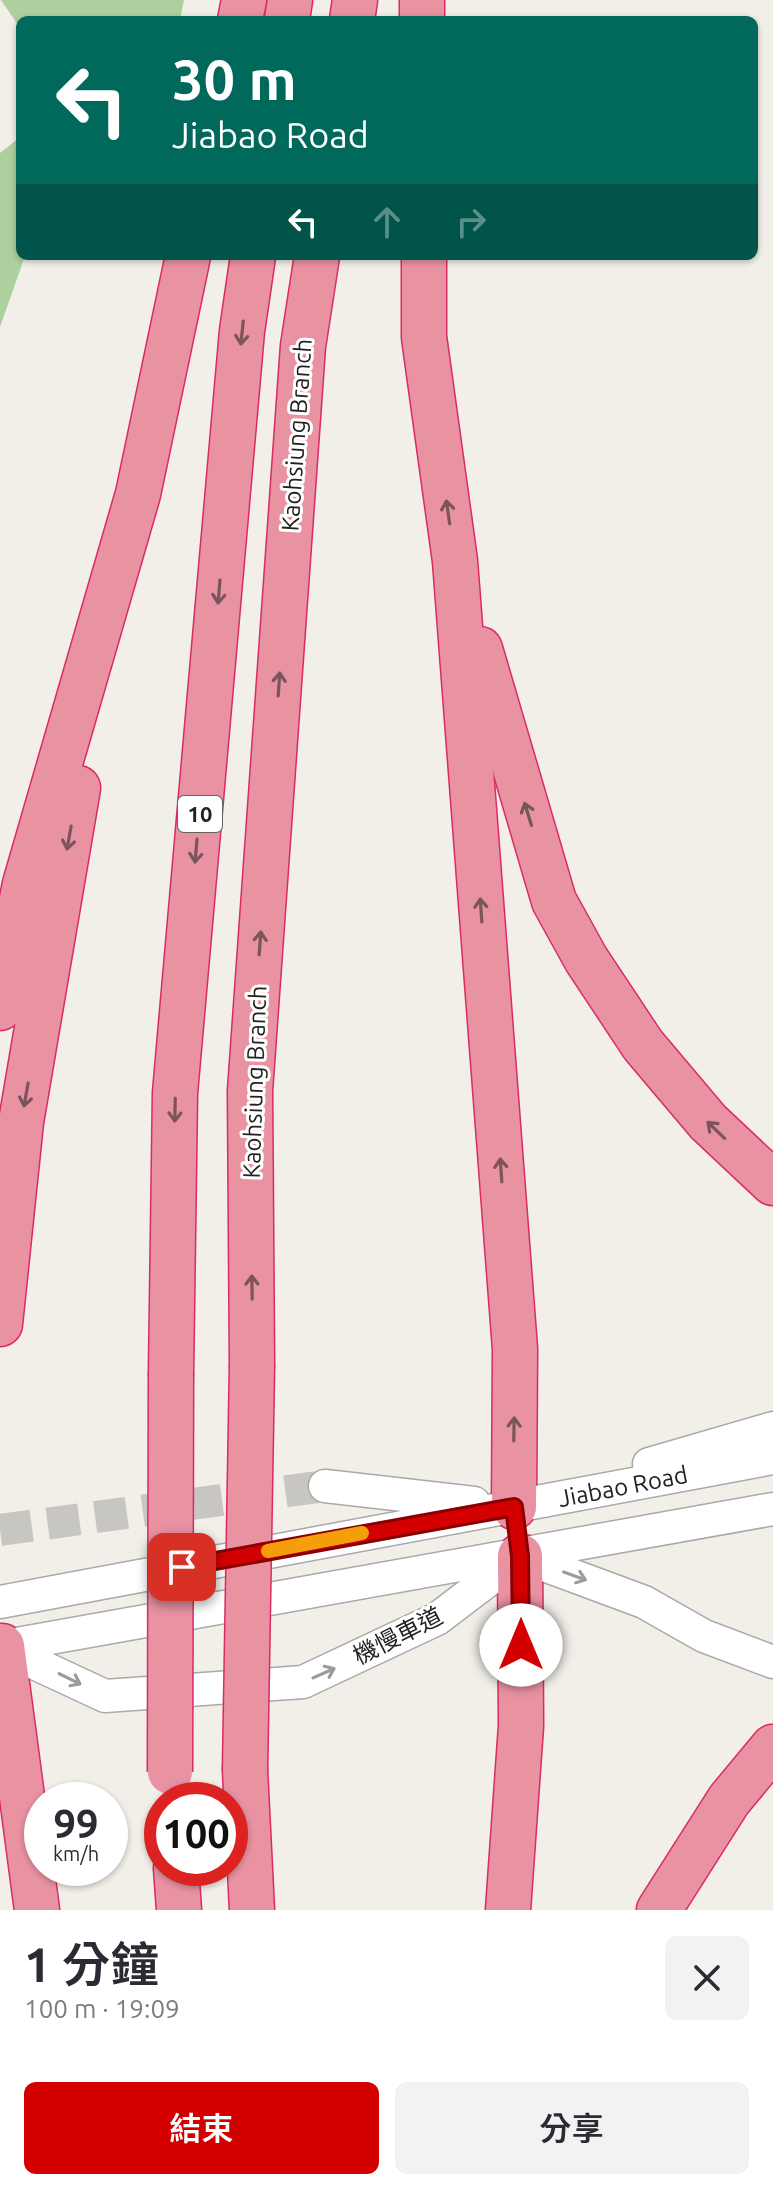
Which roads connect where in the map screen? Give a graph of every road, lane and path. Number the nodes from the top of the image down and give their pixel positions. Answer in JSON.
{"nodes":[{"id":1,"x":187,"y":260,"type":"edge"},
{"id":2,"x":252,"y":260,"type":"edge"},
{"id":3,"x":316,"y":260,"type":"edge"},
{"id":4,"x":424,"y":260,"type":"edge"},
{"id":5,"x":455,"y":561,"type":"junction"},
{"id":6,"x":114,"y":568,"type":"junction"},
{"id":7,"x":0,"y":1008,"type":"edge"},
{"id":8,"x":773,"y":1183,"type":"edge"},
{"id":9,"x":0,"y":1324,"type":"edge"},
{"id":10,"x":773,"y":1428,"type":"edge"},
{"id":11,"x":773,"y":1458,"type":"edge"},
{"id":12,"x":325,"y":1486,"type":"tunnel mouth"},
{"id":13,"x":514,"y":1507,"type":"junction"},
{"id":14,"x":773,"y":1509,"type":"edge"},
{"id":15,"x":520,"y":1556,"type":"junction"},
{"id":16,"x":0,"y":1602,"type":"edge"},
{"id":17,"x":0,"y":1643,"type":"edge"},
{"id":18,"x":773,"y":1662,"type":"edge"},
{"id":19,"x":773,"y":1747,"type":"edge"},
{"id":20,"x":171,"y":1782,"type":"edge"},
{"id":21,"x":177,"y":1886,"type":"edge"},
{"id":22,"x":37,"y":1910,"type":"edge"},
{"id":23,"x":179,"y":1910,"type":"edge"},
{"id":24,"x":252,"y":1910,"type":"edge"},
{"id":25,"x":508,"y":1910,"type":"edge"},
{"id":26,"x":659,"y":1910,"type":"edge"}],
"edges":[{"from":1,"to":6,"type":"highway"},
{"from":2,"to":20,"type":"highway","number":"10","one_way":true,"bridge":true},
{"from":24,"to":3,"type":"highway","name":"Kaohsiung Branch","one_way":true,"bridge":true},
{"from":5,"to":4,"type":"highway","one_way":true},
{"from":8,"to":5,"type":"highway","one_way":true},
{"from":13,"to":5,"type":"highway","one_way":true},
{"from":6,"to":7,"type":"highway"},
{"from":6,"to":9,"type":"highway","one_way":true},
{"from":10,"to":13,"type":"street"},
{"from":11,"to":13,"type":"street","name":"Jiabao Road"},
{"from":12,"to":13,"type":"street"},
{"from":13,"to":15,"type":"street"},
{"from":13,"to":16,"type":"street","name":"Jiabao Road"},
{"from":14,"to":15,"type":"street","name":"Jiabao Road"},
{"from":15,"to":17,"type":"street","name":"Jiabao Road"},
{"from":17,"to":15,"type":"street","name":"機慢車道","one_way":true},
{"from":15,"to":18,"type":"street","one_way":true},
{"from":15,"to":25,"type":"highway"},
{"from":17,"to":22,"type":"highway"},
{"from":19,"to":26,"type":"highway"},
{"from":21,"to":23,"type":"highway"}]}
